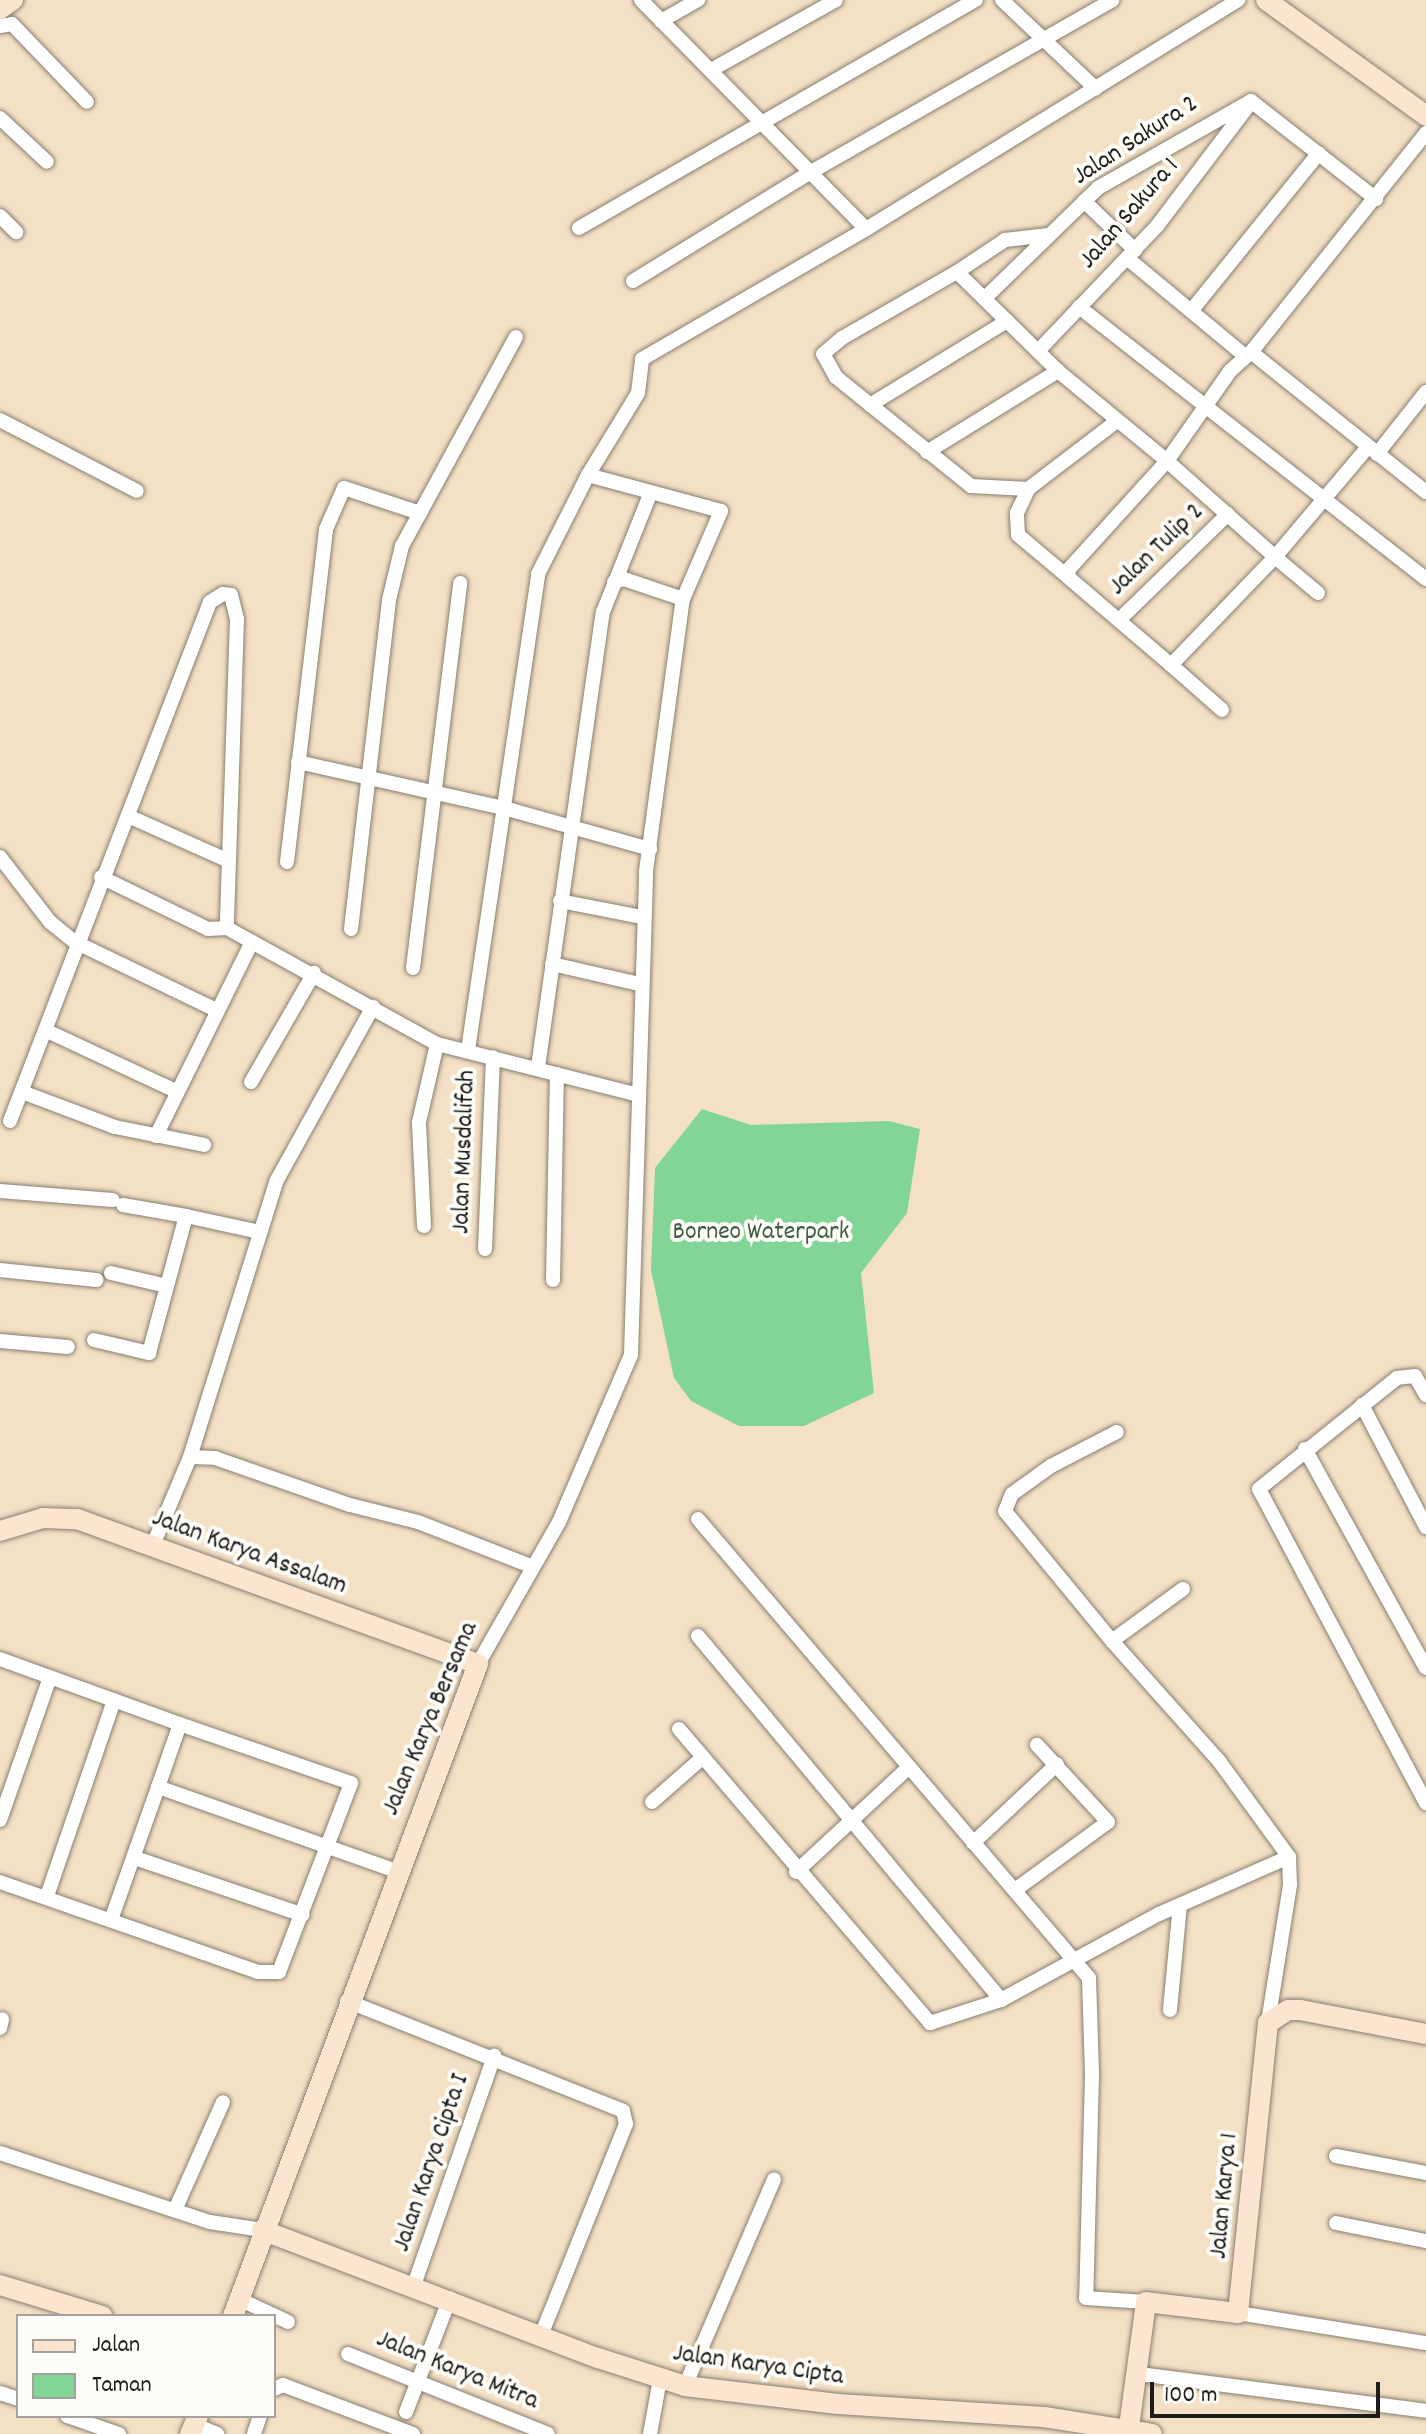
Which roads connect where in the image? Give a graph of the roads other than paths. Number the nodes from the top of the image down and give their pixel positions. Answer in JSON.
{"nodes":[{"id":1,"x":13,"y":0,"type":"edge"},
{"id":2,"x":641,"y":0,"type":"edge"},
{"id":3,"x":698,"y":0,"type":"edge"},
{"id":4,"x":836,"y":0,"type":"edge"},
{"id":5,"x":976,"y":0,"type":"edge"},
{"id":6,"x":1002,"y":0,"type":"edge"},
{"id":7,"x":1112,"y":0,"type":"edge"},
{"id":8,"x":1238,"y":0,"type":"edge"},
{"id":9,"x":1266,"y":0,"type":"edge"},
{"id":10,"x":0,"y":9,"type":"edge"},
{"id":11,"x":661,"y":21,"type":"junction"},
{"id":12,"x":0,"y":26,"type":"edge"},
{"id":13,"x":1044,"y":42,"type":"junction"},
{"id":14,"x":711,"y":70,"type":"junction"},
{"id":15,"x":1096,"y":89,"type":"junction"},
{"id":16,"x":1251,"y":101,"type":"junction"},
{"id":17,"x":87,"y":102,"type":"dead end"},
{"id":18,"x":1426,"y":116,"type":"edge"},
{"id":19,"x":0,"y":118,"type":"edge"},
{"id":20,"x":768,"y":124,"type":"junction"},
{"id":21,"x":1426,"y":133,"type":"edge"},
{"id":22,"x":1319,"y":153,"type":"junction"},
{"id":23,"x":47,"y":162,"type":"dead end"},
{"id":24,"x":811,"y":172,"type":"junction"},
{"id":25,"x":1376,"y":199,"type":"junction"},
{"id":26,"x":1084,"y":201,"type":"junction"},
{"id":27,"x":0,"y":216,"type":"edge"},
{"id":28,"x":579,"y":228,"type":"dead end"},
{"id":29,"x":866,"y":229,"type":"junction"},
{"id":30,"x":16,"y":232,"type":"dead end"},
{"id":31,"x":1049,"y":235,"type":"junction"},
{"id":32,"x":1131,"y":254,"type":"junction"},
{"id":33,"x":957,"y":272,"type":"junction"},
{"id":34,"x":633,"y":281,"type":"dead end"},
{"id":35,"x":986,"y":297,"type":"junction"},
{"id":36,"x":1079,"y":307,"type":"junction"},
{"id":37,"x":1191,"y":311,"type":"junction"},
{"id":38,"x":1007,"y":321,"type":"junction"},
{"id":39,"x":516,"y":337,"type":"dead end"},
{"id":40,"x":1038,"y":351,"type":"junction"},
{"id":41,"x":1248,"y":354,"type":"junction"},
{"id":42,"x":1058,"y":371,"type":"junction"},
{"id":43,"x":1426,"y":392,"type":"edge"},
{"id":44,"x":870,"y":405,"type":"junction"},
{"id":45,"x":1206,"y":406,"type":"junction"},
{"id":46,"x":0,"y":420,"type":"edge"},
{"id":47,"x":1117,"y":421,"type":"junction"},
{"id":48,"x":1373,"y":450,"type":"junction"},
{"id":49,"x":927,"y":452,"type":"junction"},
{"id":50,"x":1167,"y":461,"type":"junction"},
{"id":51,"x":588,"y":475,"type":"junction"},
{"id":52,"x":1028,"y":489,"type":"junction"},
{"id":53,"x":137,"y":491,"type":"dead end"},
{"id":54,"x":651,"y":492,"type":"junction"},
{"id":55,"x":1426,"y":492,"type":"edge"},
{"id":56,"x":1321,"y":500,"type":"junction"},
{"id":57,"x":420,"y":513,"type":"junction"},
{"id":58,"x":1228,"y":514,"type":"junction"},
{"id":59,"x":1275,"y":557,"type":"junction"},
{"id":60,"x":1068,"y":577,"type":"junction"},
{"id":61,"x":1426,"y":579,"type":"edge"},
{"id":62,"x":614,"y":582,"type":"junction"},
{"id":63,"x":460,"y":583,"type":"dead end"},
{"id":64,"x":1318,"y":593,"type":"dead end"},
{"id":65,"x":683,"y":599,"type":"junction"},
{"id":66,"x":1119,"y":620,"type":"junction"},
{"id":67,"x":1171,"y":665,"type":"junction"},
{"id":68,"x":1222,"y":710,"type":"dead end"},
{"id":69,"x":298,"y":762,"type":"junction"},
{"id":70,"x":365,"y":779,"type":"junction"},
{"id":71,"x":435,"y":793,"type":"junction"},
{"id":72,"x":504,"y":808,"type":"junction"},
{"id":73,"x":128,"y":816,"type":"junction"},
{"id":74,"x":571,"y":827,"type":"junction"},
{"id":75,"x":650,"y":849,"type":"junction"},
{"id":76,"x":0,"y":857,"type":"edge"},
{"id":77,"x":227,"y":860,"type":"junction"},
{"id":78,"x":287,"y":862,"type":"dead end"},
{"id":79,"x":101,"y":877,"type":"junction"},
{"id":80,"x":560,"y":901,"type":"junction"},
{"id":81,"x":642,"y":917,"type":"junction"},
{"id":82,"x":227,"y":928,"type":"junction"},
{"id":83,"x":351,"y":929,"type":"dead end"},
{"id":84,"x":75,"y":942,"type":"junction"},
{"id":85,"x":252,"y":942,"type":"junction"},
{"id":86,"x":552,"y":964,"type":"junction"},
{"id":87,"x":413,"y":968,"type":"dead end"},
{"id":88,"x":314,"y":973,"type":"junction"},
{"id":89,"x":639,"y":984,"type":"junction"},
{"id":90,"x":373,"y":1007,"type":"junction"},
{"id":91,"x":216,"y":1010,"type":"junction"},
{"id":92,"x":45,"y":1030,"type":"junction"},
{"id":93,"x":437,"y":1044,"type":"junction"},
{"id":94,"x":468,"y":1050,"type":"junction"},
{"id":95,"x":493,"y":1057,"type":"junction"},
{"id":96,"x":538,"y":1067,"type":"junction"},
{"id":97,"x":557,"y":1074,"type":"junction"},
{"id":98,"x":251,"y":1082,"type":"dead end"},
{"id":99,"x":176,"y":1091,"type":"junction"},
{"id":100,"x":22,"y":1092,"type":"junction"},
{"id":101,"x":635,"y":1094,"type":"junction"},
{"id":102,"x":10,"y":1121,"type":"dead end"},
{"id":103,"x":156,"y":1136,"type":"junction"},
{"id":104,"x":204,"y":1145,"type":"dead end"},
{"id":105,"x":0,"y":1191,"type":"edge"},
{"id":106,"x":186,"y":1216,"type":"junction"},
{"id":107,"x":424,"y":1226,"type":"dead end"},
{"id":108,"x":260,"y":1232,"type":"junction"},
{"id":109,"x":485,"y":1249,"type":"dead end"},
{"id":110,"x":0,"y":1270,"type":"edge"},
{"id":111,"x":111,"y":1273,"type":"dead end"},
{"id":112,"x":96,"y":1280,"type":"dead end"},
{"id":113,"x":553,"y":1280,"type":"dead end"},
{"id":114,"x":167,"y":1286,"type":"junction"},
{"id":115,"x":94,"y":1340,"type":"dead end"},
{"id":116,"x":0,"y":1341,"type":"edge"},
{"id":117,"x":68,"y":1347,"type":"dead end"},
{"id":118,"x":1426,"y":1395,"type":"edge"},
{"id":119,"x":1362,"y":1405,"type":"junction"},
{"id":120,"x":1117,"y":1432,"type":"dead end"},
{"id":121,"x":1305,"y":1449,"type":"junction"},
{"id":122,"x":190,"y":1457,"type":"junction"},
{"id":123,"x":698,"y":1519,"type":"dead end"},
{"id":124,"x":1426,"y":1527,"type":"edge"},
{"id":125,"x":0,"y":1531,"type":"edge"},
{"id":126,"x":153,"y":1545,"type":"junction"},
{"id":127,"x":531,"y":1566,"type":"junction"},
{"id":128,"x":1183,"y":1589,"type":"dead end"},
{"id":129,"x":698,"y":1636,"type":"dead end"},
{"id":130,"x":1112,"y":1641,"type":"junction"},
{"id":131,"x":0,"y":1659,"type":"edge"},
{"id":132,"x":478,"y":1664,"type":"junction"},
{"id":133,"x":1426,"y":1668,"type":"edge"},
{"id":134,"x":50,"y":1677,"type":"junction"},
{"id":135,"x":114,"y":1700,"type":"junction"},
{"id":136,"x":180,"y":1724,"type":"junction"},
{"id":137,"x":679,"y":1729,"type":"dead end"},
{"id":138,"x":1037,"y":1745,"type":"dead end"},
{"id":139,"x":702,"y":1758,"type":"junction"},
{"id":140,"x":1057,"y":1764,"type":"junction"},
{"id":141,"x":908,"y":1768,"type":"junction"},
{"id":142,"x":158,"y":1787,"type":"junction"},
{"id":143,"x":652,"y":1802,"type":"dead end"},
{"id":144,"x":1426,"y":1803,"type":"edge"},
{"id":145,"x":852,"y":1819,"type":"junction"},
{"id":146,"x":0,"y":1820,"type":"edge"},
{"id":147,"x":973,"y":1843,"type":"junction"},
{"id":148,"x":330,"y":1847,"type":"junction"},
{"id":149,"x":1289,"y":1857,"type":"junction"},
{"id":150,"x":135,"y":1858,"type":"junction"},
{"id":151,"x":397,"y":1871,"type":"junction"},
{"id":152,"x":796,"y":1872,"type":"junction"},
{"id":153,"x":0,"y":1882,"type":"edge"},
{"id":154,"x":1015,"y":1890,"type":"junction"},
{"id":155,"x":47,"y":1896,"type":"junction"},
{"id":156,"x":1180,"y":1905,"type":"junction"},
{"id":157,"x":303,"y":1915,"type":"junction"},
{"id":158,"x":111,"y":1920,"type":"junction"},
{"id":159,"x":1078,"y":1959,"type":"junction"},
{"id":160,"x":1001,"y":2000,"type":"junction"},
{"id":161,"x":347,"y":2001,"type":"junction"},
{"id":162,"x":1170,"y":2010,"type":"dead end"},
{"id":163,"x":1268,"y":2023,"type":"junction"},
{"id":164,"x":1426,"y":2034,"type":"edge"},
{"id":165,"x":494,"y":2056,"type":"junction"},
{"id":166,"x":223,"y":2102,"type":"dead end"},
{"id":167,"x":0,"y":2153,"type":"edge"},
{"id":168,"x":1336,"y":2156,"type":"dead end"},
{"id":169,"x":1426,"y":2173,"type":"edge"},
{"id":170,"x":774,"y":2179,"type":"dead end"},
{"id":171,"x":175,"y":2210,"type":"junction"},
{"id":172,"x":1336,"y":2223,"type":"dead end"},
{"id":173,"x":262,"y":2230,"type":"junction"},
{"id":174,"x":1426,"y":2241,"type":"edge"},
{"id":175,"x":0,"y":2285,"type":"edge"},
{"id":176,"x":414,"y":2285,"type":"junction"},
{"id":177,"x":450,"y":2298,"type":"junction"},
{"id":178,"x":1146,"y":2302,"type":"junction"},
{"id":179,"x":236,"y":2307,"type":"edge"},
{"id":180,"x":1238,"y":2313,"type":"junction"},
{"id":181,"x":95,"y":2314,"type":"edge"},
{"id":182,"x":260,"y":2314,"type":"edge"},
{"id":183,"x":276,"y":2319,"type":"edge"},
{"id":184,"x":288,"y":2322,"type":"dead end"},
{"id":185,"x":542,"y":2333,"type":"junction"},
{"id":186,"x":1426,"y":2343,"type":"edge"},
{"id":187,"x":348,"y":2354,"type":"dead end"},
{"id":188,"x":1139,"y":2374,"type":"junction"},
{"id":189,"x":420,"y":2379,"type":"junction"},
{"id":190,"x":660,"y":2379,"type":"junction"},
{"id":191,"x":685,"y":2386,"type":"junction"},
{"id":192,"x":276,"y":2388,"type":"edge"},
{"id":193,"x":1426,"y":2411,"type":"edge"},
{"id":194,"x":406,"y":2412,"type":"dead end"},
{"id":195,"x":73,"y":2418,"type":"edge"},
{"id":196,"x":194,"y":2425,"type":"edge"},
{"id":197,"x":1128,"y":2432,"type":"edge"},
{"id":198,"x":119,"y":2434,"type":"edge"},
{"id":199,"x":217,"y":2434,"type":"edge"},
{"id":200,"x":413,"y":2434,"type":"edge"},
{"id":201,"x":548,"y":2434,"type":"edge"},
{"id":202,"x":650,"y":2434,"type":"edge"},
{"id":203,"x":1152,"y":2434,"type":"edge"}],
"edges":[{"from":1,"to":10,"type":"street"},
{"from":2,"to":11,"type":"street"},
{"from":3,"to":11,"type":"street"},
{"from":4,"to":14,"type":"street"},
{"from":5,"to":20,"type":"street"},
{"from":6,"to":13,"type":"street"},
{"from":7,"to":13,"type":"street"},
{"from":8,"to":15,"type":"street"},
{"from":9,"to":18,"type":"street"},
{"from":11,"to":14,"type":"street"},
{"from":12,"to":17,"type":"street"},
{"from":13,"to":15,"type":"street"},
{"from":13,"to":24,"type":"street"},
{"from":14,"to":20,"type":"street"},
{"from":15,"to":29,"type":"street"},
{"from":16,"to":22,"type":"street"},
{"from":16,"to":26,"type":"street","name":"Jalan Sakura 2"},
{"from":16,"to":32,"type":"street","name":"Jalan Sakura 1"},
{"from":19,"to":23,"type":"street"},
{"from":20,"to":24,"type":"street"},
{"from":20,"to":28,"type":"street"},
{"from":21,"to":25,"type":"street"},
{"from":22,"to":25,"type":"street"},
{"from":22,"to":37,"type":"street"},
{"from":24,"to":29,"type":"street"},
{"from":24,"to":34,"type":"street"},
{"from":25,"to":41,"type":"street"},
{"from":26,"to":31,"type":"street","name":"Jalan Sakura 2"},
{"from":26,"to":32,"type":"street"},
{"from":27,"to":30,"type":"street"},
{"from":29,"to":51,"type":"street"},
{"from":31,"to":33,"type":"street"},
{"from":31,"to":35,"type":"street","name":"Jalan Sakura 2"},
{"from":32,"to":36,"type":"street","name":"Jalan Sakura 1"},
{"from":32,"to":37,"type":"street"},
{"from":33,"to":35,"type":"street"},
{"from":33,"to":44,"type":"street"},
{"from":35,"to":38,"type":"street"},
{"from":36,"to":40,"type":"street","name":"Jalan Sakura 1"},
{"from":36,"to":45,"type":"street"},
{"from":37,"to":41,"type":"street"},
{"from":38,"to":40,"type":"street"},
{"from":38,"to":44,"type":"street"},
{"from":39,"to":57,"type":"street"},
{"from":40,"to":42,"type":"street"},
{"from":41,"to":45,"type":"street"},
{"from":41,"to":48,"type":"street"},
{"from":42,"to":47,"type":"street"},
{"from":42,"to":49,"type":"street"},
{"from":43,"to":48,"type":"street"},
{"from":44,"to":49,"type":"street"},
{"from":45,"to":50,"type":"street"},
{"from":45,"to":56,"type":"street"},
{"from":46,"to":53,"type":"street"},
{"from":47,"to":50,"type":"street"},
{"from":47,"to":52,"type":"street"},
{"from":48,"to":55,"type":"street"},
{"from":48,"to":56,"type":"street"},
{"from":49,"to":52,"type":"street"},
{"from":50,"to":58,"type":"street"},
{"from":50,"to":60,"type":"street"},
{"from":51,"to":54,"type":"street"},
{"from":51,"to":72,"type":"street"},
{"from":52,"to":60,"type":"street"},
{"from":54,"to":62,"type":"street"},
{"from":54,"to":65,"type":"street","name":"Jalan Karya Bersama"},
{"from":56,"to":59,"type":"street"},
{"from":56,"to":61,"type":"street"},
{"from":57,"to":69,"type":"street"},
{"from":57,"to":70,"type":"street"},
{"from":58,"to":59,"type":"street"},
{"from":58,"to":66,"type":"street","name":"Jalan Tulip 2"},
{"from":59,"to":64,"type":"street"},
{"from":59,"to":67,"type":"street"},
{"from":60,"to":66,"type":"street"},
{"from":62,"to":65,"type":"street"},
{"from":62,"to":74,"type":"street"},
{"from":63,"to":71,"type":"street"},
{"from":65,"to":75,"type":"street","name":"Jalan Karya Bersama"},
{"from":66,"to":67,"type":"street"},
{"from":67,"to":68,"type":"street"},
{"from":69,"to":70,"type":"street"},
{"from":69,"to":78,"type":"street"},
{"from":70,"to":71,"type":"street"},
{"from":70,"to":83,"type":"street"},
{"from":71,"to":72,"type":"street"},
{"from":71,"to":87,"type":"street"},
{"from":72,"to":74,"type":"street"},
{"from":72,"to":94,"type":"street"},
{"from":73,"to":77,"type":"street"},
{"from":73,"to":77,"type":"street"},
{"from":73,"to":79,"type":"street"},
{"from":74,"to":75,"type":"street"},
{"from":74,"to":80,"type":"street"},
{"from":75,"to":81,"type":"street","name":"Jalan Karya Bersama"},
{"from":76,"to":84,"type":"street"},
{"from":77,"to":82,"type":"street"},
{"from":79,"to":82,"type":"street"},
{"from":79,"to":84,"type":"street"},
{"from":80,"to":81,"type":"street"},
{"from":80,"to":86,"type":"street"},
{"from":81,"to":89,"type":"street","name":"Jalan Karya Bersama"},
{"from":82,"to":85,"type":"street"},
{"from":84,"to":91,"type":"street"},
{"from":84,"to":92,"type":"street"},
{"from":85,"to":88,"type":"street"},
{"from":85,"to":91,"type":"street"},
{"from":86,"to":89,"type":"street"},
{"from":86,"to":96,"type":"street"},
{"from":88,"to":90,"type":"street"},
{"from":88,"to":98,"type":"street"},
{"from":89,"to":101,"type":"street","name":"Jalan Karya Bersama"},
{"from":90,"to":93,"type":"street"},
{"from":90,"to":108,"type":"street"},
{"from":91,"to":99,"type":"street"},
{"from":92,"to":99,"type":"street"},
{"from":92,"to":100,"type":"street"},
{"from":93,"to":94,"type":"street"},
{"from":93,"to":107,"type":"street"},
{"from":94,"to":95,"type":"street"},
{"from":95,"to":96,"type":"street"},
{"from":95,"to":109,"type":"street","name":"Jalan Musdalifah"},
{"from":96,"to":97,"type":"street"},
{"from":97,"to":101,"type":"street"},
{"from":97,"to":113,"type":"street"},
{"from":99,"to":103,"type":"street"},
{"from":100,"to":102,"type":"street"},
{"from":100,"to":103,"type":"street"},
{"from":101,"to":127,"type":"street","name":"Jalan Karya Bersama"},
{"from":103,"to":104,"type":"street"},
{"from":105,"to":106,"type":"street"},
{"from":106,"to":108,"type":"street"},
{"from":106,"to":114,"type":"street"},
{"from":108,"to":122,"type":"street"},
{"from":110,"to":112,"type":"street"},
{"from":111,"to":114,"type":"street"},
{"from":114,"to":115,"type":"street"},
{"from":116,"to":117,"type":"street"},
{"from":118,"to":119,"type":"street"},
{"from":119,"to":121,"type":"street"},
{"from":119,"to":124,"type":"street"},
{"from":120,"to":130,"type":"street"},
{"from":121,"to":133,"type":"street"},
{"from":121,"to":144,"type":"street"},
{"from":122,"to":126,"type":"street"},
{"from":122,"to":127,"type":"street"},
{"from":123,"to":141,"type":"street"},
{"from":125,"to":126,"type":"street","name":"Jalan Karya Assalam"},
{"from":126,"to":132,"type":"street","name":"Jalan Karya Assalam"},
{"from":127,"to":132,"type":"street","name":"Jalan Karya Bersama"},
{"from":128,"to":130,"type":"street"},
{"from":129,"to":145,"type":"street"},
{"from":130,"to":149,"type":"street"},
{"from":131,"to":134,"type":"street"},
{"from":132,"to":151,"type":"street","name":"Jalan Karya Bersama"},
{"from":134,"to":135,"type":"street"},
{"from":134,"to":146,"type":"street"},
{"from":135,"to":136,"type":"street"},
{"from":135,"to":155,"type":"street"},
{"from":136,"to":142,"type":"street"},
{"from":136,"to":148,"type":"street"},
{"from":137,"to":139,"type":"street"},
{"from":138,"to":140,"type":"street"},
{"from":139,"to":143,"type":"street"},
{"from":139,"to":152,"type":"street"},
{"from":140,"to":147,"type":"street"},
{"from":140,"to":154,"type":"street"},
{"from":141,"to":145,"type":"street"},
{"from":141,"to":147,"type":"street"},
{"from":142,"to":148,"type":"street"},
{"from":142,"to":150,"type":"street"},
{"from":145,"to":152,"type":"street"},
{"from":145,"to":160,"type":"street"},
{"from":147,"to":154,"type":"street"},
{"from":148,"to":151,"type":"street"},
{"from":148,"to":157,"type":"street"},
{"from":149,"to":156,"type":"street"},
{"from":149,"to":163,"type":"street"},
{"from":150,"to":157,"type":"street"},
{"from":150,"to":158,"type":"street"},
{"from":151,"to":161,"type":"street","name":"Jalan Karya Bersama"},
{"from":152,"to":160,"type":"street"},
{"from":153,"to":155,"type":"street"},
{"from":154,"to":159,"type":"street"},
{"from":155,"to":158,"type":"street"},
{"from":156,"to":159,"type":"street"},
{"from":156,"to":162,"type":"street"},
{"from":157,"to":158,"type":"street"},
{"from":159,"to":160,"type":"street"},
{"from":159,"to":178,"type":"street"},
{"from":161,"to":165,"type":"street"},
{"from":161,"to":173,"type":"street","name":"Jalan Karya Bersama"},
{"from":163,"to":164,"type":"street"},
{"from":163,"to":180,"type":"street","name":"Jalan Karya 1"},
{"from":165,"to":176,"type":"street","name":"Jalan Karya Cipta I"},
{"from":165,"to":185,"type":"street"},
{"from":166,"to":171,"type":"street"},
{"from":167,"to":171,"type":"street"},
{"from":168,"to":169,"type":"street"},
{"from":170,"to":191,"type":"street"},
{"from":171,"to":173,"type":"street"},
{"from":172,"to":174,"type":"street"},
{"from":173,"to":176,"type":"street","name":"Jalan Karya Cipta"},
{"from":173,"to":179,"type":"street","name":"Jalan Karya Bersama"},
{"from":175,"to":181,"type":"street"},
{"from":176,"to":177,"type":"street","name":"Jalan Karya Cipta"},
{"from":177,"to":185,"type":"street","name":"Jalan Karya Cipta"},
{"from":177,"to":189,"type":"street"},
{"from":178,"to":180,"type":"street"},
{"from":178,"to":188,"type":"street"},
{"from":179,"to":182,"type":"street"},
{"from":180,"to":186,"type":"street"},
{"from":183,"to":184,"type":"street"},
{"from":185,"to":190,"type":"street","name":"Jalan Karya Cipta"},
{"from":187,"to":189,"type":"street","name":"Jalan Karya Mitra"},
{"from":188,"to":193,"type":"street"},
{"from":188,"to":197,"type":"street"},
{"from":189,"to":194,"type":"street"},
{"from":189,"to":201,"type":"street","name":"Jalan Karya Mitra"},
{"from":190,"to":191,"type":"street","name":"Jalan Karya Cipta"},
{"from":190,"to":202,"type":"street"},
{"from":191,"to":197,"type":"street","name":"Jalan Karya Cipta"},
{"from":192,"to":200,"type":"street"},
{"from":195,"to":198,"type":"street"},
{"from":196,"to":199,"type":"street"},
{"from":197,"to":203,"type":"street","name":"Jalan Karya Cipta"}]}
